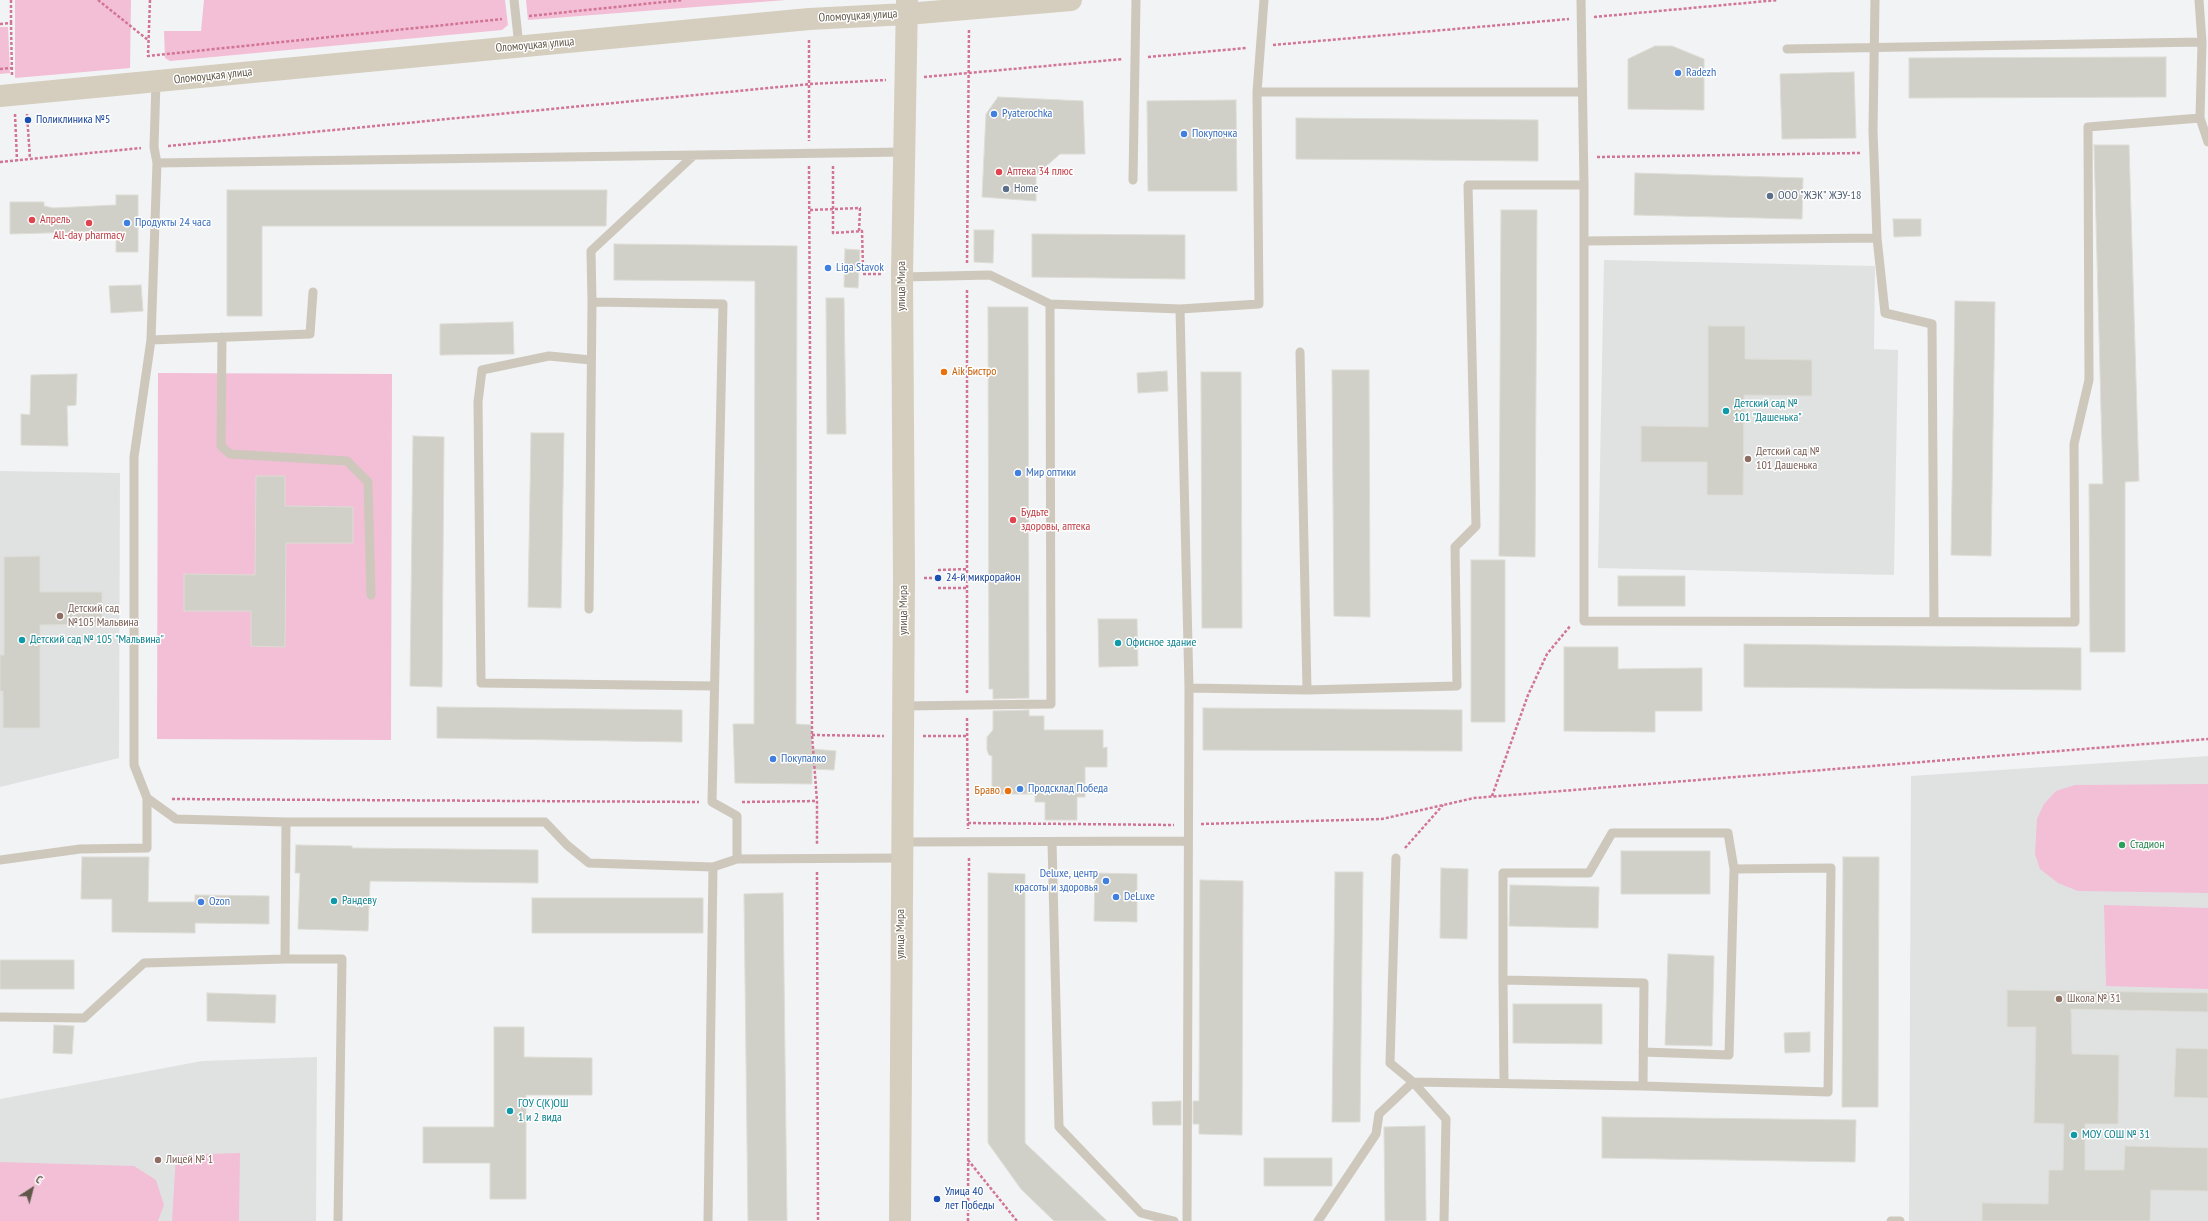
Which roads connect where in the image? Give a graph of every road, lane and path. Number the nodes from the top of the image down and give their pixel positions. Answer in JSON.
{"nodes":[{"id":1,"x":11,"y":0,"type":"edge"},
{"id":2,"x":98,"y":0,"type":"edge"},
{"id":3,"x":150,"y":0,"type":"edge"},
{"id":4,"x":514,"y":0,"type":"edge"},
{"id":5,"x":676,"y":0,"type":"edge"},
{"id":6,"x":683,"y":0,"type":"edge"},
{"id":7,"x":1071,"y":0,"type":"edge"},
{"id":8,"x":1136,"y":0,"type":"edge"},
{"id":9,"x":1264,"y":0,"type":"edge"},
{"id":10,"x":1581,"y":0,"type":"edge"},
{"id":11,"x":1778,"y":0,"type":"edge"},
{"id":12,"x":1875,"y":0,"type":"edge"},
{"id":13,"x":2199,"y":0,"type":"edge"},
{"id":14,"x":907,"y":7,"type":"edge"},
{"id":15,"x":970,"y":8,"type":"junction"},
{"id":16,"x":516,"y":18,"type":"junction"},
{"id":17,"x":1581,"y":18,"type":"junction"},
{"id":18,"x":809,"y":19,"type":"junction"},
{"id":19,"x":11,"y":23,"type":"junction"},
{"id":20,"x":0,"y":24,"type":"edge"},
{"id":21,"x":148,"y":40,"type":"junction"},
{"id":22,"x":2202,"y":42,"type":"junction"},
{"id":23,"x":519,"y":46,"type":"junction"},
{"id":24,"x":1260,"y":47,"type":"junction"},
{"id":25,"x":1874,"y":47,"type":"junction"},
{"id":26,"x":1787,"y":49,"type":"dead end"},
{"id":27,"x":1135,"y":58,"type":"junction"},
{"id":28,"x":12,"y":68,"type":"junction"},
{"id":29,"x":0,"y":69,"type":"edge"},
{"id":30,"x":967,"y":73,"type":"junction"},
{"id":31,"x":12,"y":76,"type":"dead end"},
{"id":32,"x":905,"y":78,"type":"junction"},
{"id":33,"x":156,"y":82,"type":"junction"},
{"id":34,"x":810,"y":84,"type":"junction"},
{"id":35,"x":1257,"y":92,"type":"junction"},
{"id":36,"x":1581,"y":92,"type":"junction"},
{"id":37,"x":0,"y":96,"type":"edge"},
{"id":38,"x":14,"y":113,"type":"dead end"},
{"id":39,"x":2200,"y":118,"type":"junction"},
{"id":40,"x":28,"y":120,"type":"dead end"},
{"id":41,"x":2208,"y":142,"type":"edge"},
{"id":42,"x":154,"y":147,"type":"junction"},
{"id":43,"x":903,"y":152,"type":"junction"},
{"id":44,"x":1874,"y":153,"type":"junction"},
{"id":45,"x":809,"y":154,"type":"junction"},
{"id":46,"x":834,"y":154,"type":"junction"},
{"id":47,"x":693,"y":156,"type":"junction"},
{"id":48,"x":1582,"y":157,"type":"junction"},
{"id":49,"x":30,"y":160,"type":"junction"},
{"id":50,"x":17,"y":161,"type":"junction"},
{"id":51,"x":0,"y":162,"type":"edge"},
{"id":52,"x":157,"y":163,"type":"junction"},
{"id":53,"x":1133,"y":180,"type":"dead end"},
{"id":54,"x":1584,"y":185,"type":"junction"},
{"id":55,"x":833,"y":208,"type":"junction"},
{"id":56,"x":810,"y":210,"type":"junction"},
{"id":57,"x":859,"y":232,"type":"junction"},
{"id":58,"x":1877,"y":238,"type":"junction"},
{"id":59,"x":1584,"y":241,"type":"junction"},
{"id":60,"x":863,"y":267,"type":"dead end"},
{"id":61,"x":967,"y":275,"type":"junction"},
{"id":62,"x":902,"y":277,"type":"junction"},
{"id":63,"x":313,"y":292,"type":"dead end"},
{"id":64,"x":592,"y":302,"type":"junction"},
{"id":65,"x":1050,"y":304,"type":"junction"},
{"id":66,"x":1180,"y":308,"type":"junction"},
{"id":67,"x":222,"y":337,"type":"junction"},
{"id":68,"x":151,"y":340,"type":"junction"},
{"id":69,"x":1300,"y":352,"type":"dead end"},
{"id":70,"x":591,"y":360,"type":"junction"},
{"id":71,"x":967,"y":569,"type":"junction"},
{"id":72,"x":938,"y":570,"type":"dead end"},
{"id":73,"x":938,"y":588,"type":"dead end"},
{"id":74,"x":967,"y":588,"type":"junction"},
{"id":75,"x":371,"y":595,"type":"dead end"},
{"id":76,"x":589,"y":609,"type":"dead end"},
{"id":77,"x":1585,"y":609,"type":"junction"},
{"id":78,"x":1934,"y":620,"type":"junction"},
{"id":79,"x":714,"y":686,"type":"junction"},
{"id":80,"x":1189,"y":688,"type":"junction"},
{"id":81,"x":1307,"y":690,"type":"junction"},
{"id":82,"x":967,"y":704,"type":"junction"},
{"id":83,"x":904,"y":706,"type":"junction"},
{"id":84,"x":2208,"y":739,"type":"edge"},
{"id":85,"x":1492,"y":796,"type":"junction"},
{"id":86,"x":147,"y":798,"type":"junction"},
{"id":87,"x":817,"y":801,"type":"junction"},
{"id":88,"x":712,"y":802,"type":"junction"},
{"id":89,"x":1444,"y":805,"type":"junction"},
{"id":90,"x":286,"y":822,"type":"junction"},
{"id":91,"x":968,"y":823,"type":"junction"},
{"id":92,"x":1188,"y":825,"type":"junction"},
{"id":93,"x":1187,"y":841,"type":"junction"},
{"id":94,"x":1052,"y":842,"type":"junction"},
{"id":95,"x":969,"y":843,"type":"junction"},
{"id":96,"x":901,"y":850,"type":"junction"},
{"id":97,"x":738,"y":858,"type":"junction"},
{"id":98,"x":818,"y":858,"type":"junction"},
{"id":99,"x":1396,"y":858,"type":"joint"},
{"id":100,"x":0,"y":860,"type":"edge"},
{"id":101,"x":713,"y":868,"type":"junction"},
{"id":102,"x":1734,"y":869,"type":"junction"},
{"id":103,"x":285,"y":960,"type":"junction"},
{"id":104,"x":1503,"y":980,"type":"junction"},
{"id":105,"x":0,"y":1017,"type":"edge"},
{"id":106,"x":1643,"y":1052,"type":"junction"},
{"id":107,"x":1413,"y":1082,"type":"junction"},
{"id":108,"x":1504,"y":1083,"type":"junction"},
{"id":109,"x":1643,"y":1086,"type":"junction"},
{"id":110,"x":968,"y":1159,"type":"junction"},
{"id":111,"x":338,"y":1221,"type":"edge"},
{"id":112,"x":708,"y":1221,"type":"edge"},
{"id":113,"x":818,"y":1221,"type":"edge"},
{"id":114,"x":900,"y":1221,"type":"edge"},
{"id":115,"x":968,"y":1221,"type":"edge"},
{"id":116,"x":1017,"y":1221,"type":"edge"},
{"id":117,"x":1174,"y":1221,"type":"edge"},
{"id":118,"x":1187,"y":1221,"type":"edge"},
{"id":119,"x":1318,"y":1221,"type":"edge"},
{"id":120,"x":1444,"y":1221,"type":"edge"},
{"id":121,"x":1891,"y":1221,"type":"edge"},
{"id":122,"x":1900,"y":1221,"type":"edge"}],
"edges":[{"from":1,"to":19,"type":"path"},
{"from":2,"to":21,"type":"path"},
{"from":3,"to":21,"type":"path"},
{"from":4,"to":16,"type":"lane"},
{"from":5,"to":6,"type":"path"},
{"from":5,"to":16,"type":"path"},
{"from":7,"to":15,"type":"street","name":"Оломоуцкая улица"},
{"from":8,"to":27,"type":"lane"},
{"from":9,"to":24,"type":"lane"},
{"from":10,"to":17,"type":"lane"},
{"from":11,"to":17,"type":"path"},
{"from":12,"to":25,"type":"lane"},
{"from":13,"to":22,"type":"lane"},
{"from":14,"to":15,"type":"street","name":"Оломоуцкая улица"},
{"from":14,"to":18,"type":"street","name":"Оломоуцкая улица"},
{"from":14,"to":32,"type":"street","name":"улица Мира"},
{"from":15,"to":30,"type":"path"},
{"from":16,"to":21,"type":"path"},
{"from":16,"to":23,"type":"lane"},
{"from":17,"to":24,"type":"path"},
{"from":17,"to":36,"type":"lane"},
{"from":18,"to":23,"type":"street","name":"Оломоуцкая улица"},
{"from":18,"to":34,"type":"path"},
{"from":19,"to":20,"type":"path"},
{"from":19,"to":28,"type":"path"},
{"from":22,"to":25,"type":"lane"},
{"from":22,"to":39,"type":"lane"},
{"from":23,"to":33,"type":"street","name":"Оломоуцкая улица"},
{"from":24,"to":27,"type":"path"},
{"from":24,"to":35,"type":"lane"},
{"from":25,"to":26,"type":"lane"},
{"from":25,"to":44,"type":"lane"},
{"from":27,"to":30,"type":"path"},
{"from":27,"to":53,"type":"lane"},
{"from":28,"to":29,"type":"path"},
{"from":28,"to":31,"type":"path"},
{"from":30,"to":32,"type":"path"},
{"from":30,"to":61,"type":"path"},
{"from":32,"to":34,"type":"path"},
{"from":32,"to":43,"type":"street","name":"улица Мира"},
{"from":33,"to":37,"type":"street","name":"Оломоуцкая улица"},
{"from":33,"to":42,"type":"lane"},
{"from":34,"to":42,"type":"path"},
{"from":34,"to":45,"type":"path"},
{"from":35,"to":36,"type":"lane"},
{"from":35,"to":66,"type":"lane"},
{"from":36,"to":48,"type":"lane"},
{"from":38,"to":50,"type":"path"},
{"from":39,"to":41,"type":"lane"},
{"from":39,"to":78,"type":"lane"},
{"from":40,"to":49,"type":"path"},
{"from":42,"to":49,"type":"path"},
{"from":42,"to":52,"type":"lane"},
{"from":43,"to":46,"type":"lane"},
{"from":43,"to":62,"type":"street","name":"улица Мира"},
{"from":44,"to":48,"type":"path"},
{"from":44,"to":58,"type":"lane"},
{"from":45,"to":46,"type":"lane"},
{"from":45,"to":47,"type":"lane"},
{"from":45,"to":56,"type":"path"},
{"from":46,"to":55,"type":"path"},
{"from":47,"to":52,"type":"lane"},
{"from":47,"to":64,"type":"lane"},
{"from":48,"to":54,"type":"lane"},
{"from":49,"to":50,"type":"path"},
{"from":50,"to":51,"type":"path"},
{"from":52,"to":68,"type":"lane"},
{"from":54,"to":59,"type":"lane"},
{"from":54,"to":81,"type":"lane"},
{"from":55,"to":56,"type":"path"},
{"from":55,"to":57,"type":"path"},
{"from":55,"to":57,"type":"path"},
{"from":56,"to":87,"type":"path"},
{"from":57,"to":60,"type":"path"},
{"from":58,"to":59,"type":"lane"},
{"from":58,"to":78,"type":"lane"},
{"from":59,"to":77,"type":"lane"},
{"from":61,"to":62,"type":"lane"},
{"from":61,"to":65,"type":"lane"},
{"from":61,"to":71,"type":"path"},
{"from":62,"to":83,"type":"street","name":"улица Мира"},
{"from":63,"to":67,"type":"lane"},
{"from":64,"to":70,"type":"lane"},
{"from":64,"to":79,"type":"lane"},
{"from":65,"to":66,"type":"lane"},
{"from":65,"to":82,"type":"lane"},
{"from":66,"to":80,"type":"lane"},
{"from":67,"to":68,"type":"lane"},
{"from":67,"to":75,"type":"lane"},
{"from":68,"to":86,"type":"lane"},
{"from":69,"to":81,"type":"lane"},
{"from":70,"to":76,"type":"lane"},
{"from":70,"to":79,"type":"lane"},
{"from":71,"to":72,"type":"path"},
{"from":71,"to":74,"type":"path"},
{"from":73,"to":74,"type":"path"},
{"from":74,"to":82,"type":"path"},
{"from":77,"to":78,"type":"lane"},
{"from":77,"to":85,"type":"path"},
{"from":79,"to":88,"type":"lane"},
{"from":80,"to":81,"type":"lane"},
{"from":80,"to":92,"type":"lane"},
{"from":82,"to":83,"type":"lane"},
{"from":82,"to":91,"type":"path"},
{"from":83,"to":96,"type":"street","name":"улица Мира"},
{"from":84,"to":85,"type":"path"},
{"from":85,"to":89,"type":"path"},
{"from":86,"to":88,"type":"path"},
{"from":86,"to":90,"type":"lane"},
{"from":86,"to":100,"type":"lane"},
{"from":87,"to":88,"type":"path"},
{"from":87,"to":98,"type":"path"},
{"from":88,"to":97,"type":"lane"},
{"from":89,"to":92,"type":"path"},
{"from":89,"to":99,"type":"path"},
{"from":90,"to":101,"type":"lane"},
{"from":90,"to":103,"type":"lane"},
{"from":91,"to":92,"type":"path"},
{"from":91,"to":95,"type":"path"},
{"from":92,"to":93,"type":"lane"},
{"from":93,"to":94,"type":"lane"},
{"from":93,"to":118,"type":"lane"},
{"from":94,"to":95,"type":"lane"},
{"from":94,"to":117,"type":"lane"},
{"from":95,"to":96,"type":"lane"},
{"from":95,"to":110,"type":"path"},
{"from":96,"to":98,"type":"lane"},
{"from":96,"to":114,"type":"street","name":"улица Мира"},
{"from":97,"to":98,"type":"lane"},
{"from":97,"to":101,"type":"lane"},
{"from":98,"to":113,"type":"path"},
{"from":99,"to":107,"type":"lane"},
{"from":101,"to":112,"type":"lane"},
{"from":102,"to":104,"type":"lane"},
{"from":102,"to":106,"type":"lane"},
{"from":102,"to":109,"type":"lane"},
{"from":103,"to":105,"type":"lane"},
{"from":103,"to":111,"type":"lane"},
{"from":104,"to":106,"type":"lane"},
{"from":104,"to":108,"type":"lane"},
{"from":106,"to":109,"type":"lane"},
{"from":107,"to":108,"type":"lane"},
{"from":107,"to":119,"type":"lane"},
{"from":107,"to":120,"type":"lane"},
{"from":108,"to":109,"type":"lane"},
{"from":110,"to":115,"type":"path"},
{"from":110,"to":116,"type":"path"},
{"from":121,"to":122,"type":"lane"}]}
